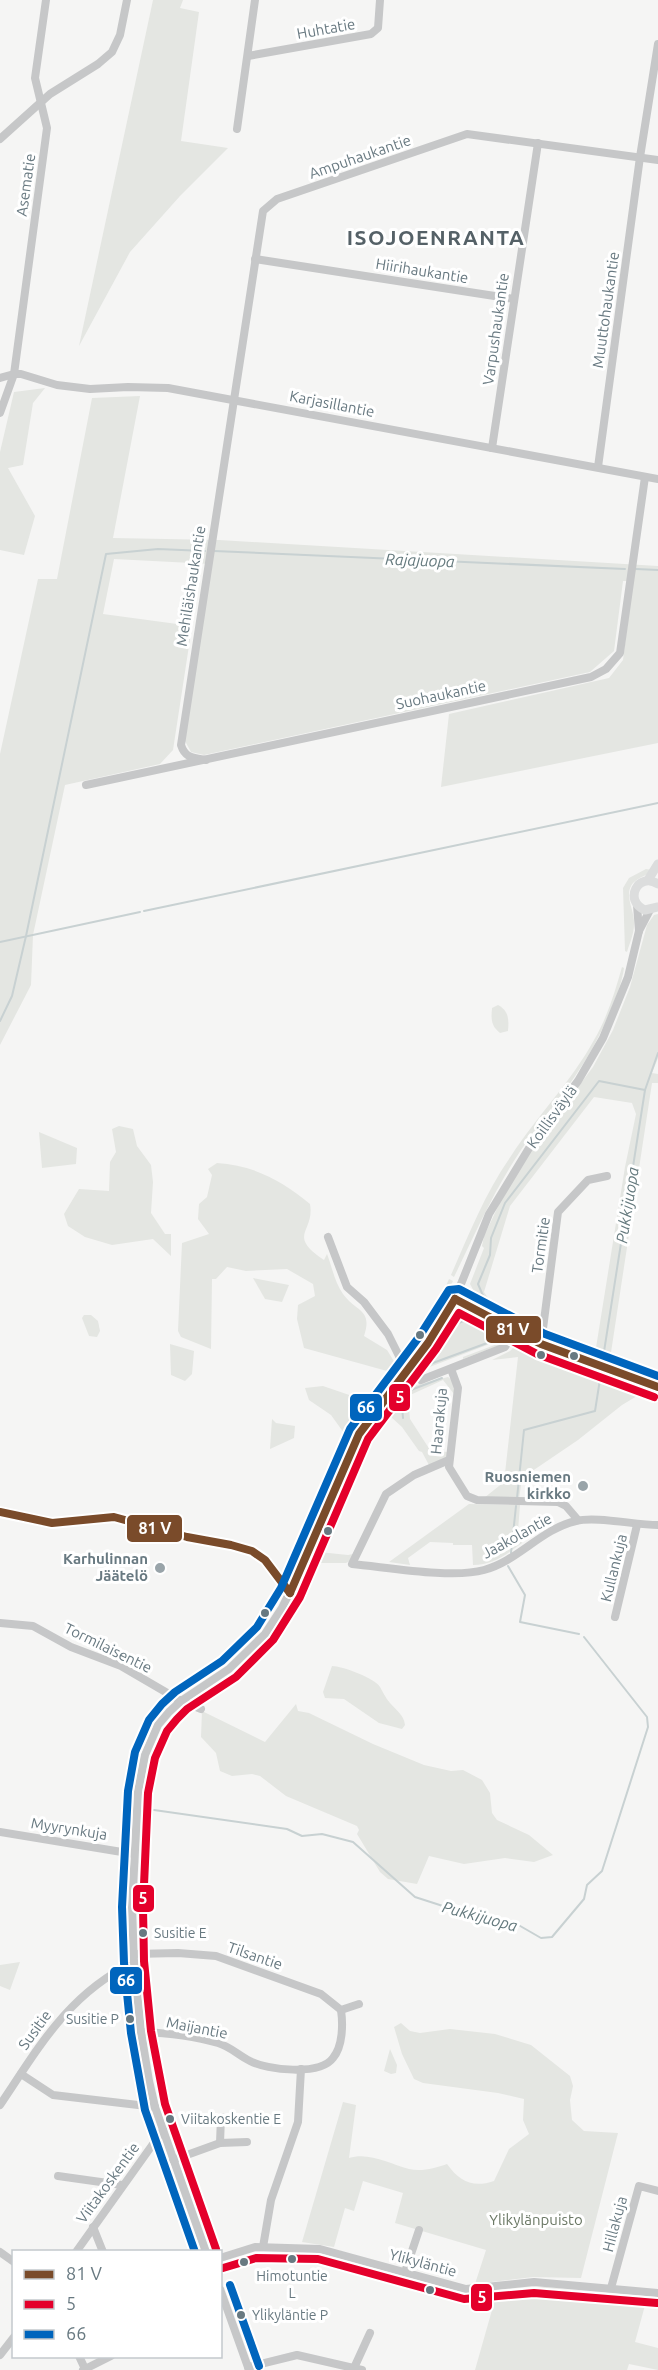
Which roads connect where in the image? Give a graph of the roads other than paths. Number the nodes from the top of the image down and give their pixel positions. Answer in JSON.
{"nodes":[{"id":1,"x":46,"y":0,"type":"edge"},
{"id":2,"x":127,"y":0,"type":"edge"},
{"id":3,"x":255,"y":0,"type":"edge"},
{"id":4,"x":380,"y":0,"type":"edge"},
{"id":5,"x":658,"y":44,"type":"edge"},
{"id":6,"x":248,"y":56,"type":"junction"},
{"id":7,"x":40,"y":102,"type":"junction"},
{"id":8,"x":237,"y":129,"type":"dead end"},
{"id":9,"x":0,"y":140,"type":"edge"},
{"id":10,"x":538,"y":143,"type":"junction"},
{"id":11,"x":640,"y":157,"type":"junction"},
{"id":12,"x":658,"y":159,"type":"edge"},
{"id":13,"x":255,"y":259,"type":"junction"},
{"id":14,"x":514,"y":298,"type":"junction"},
{"id":15,"x":14,"y":374,"type":"junction"},
{"id":16,"x":0,"y":378,"type":"edge"},
{"id":17,"x":233,"y":399,"type":"junction"},
{"id":18,"x":0,"y":413,"type":"edge"},
{"id":19,"x":492,"y":447,"type":"junction"},
{"id":20,"x":598,"y":467,"type":"junction"},
{"id":21,"x":645,"y":477,"type":"junction"},
{"id":22,"x":658,"y":479,"type":"edge"},
{"id":23,"x":206,"y":760,"type":"junction"},
{"id":24,"x":86,"y":785,"type":"dead end"},
{"id":25,"x":658,"y":864,"type":"edge"},
{"id":26,"x":648,"y":880,"type":"junction"},
{"id":27,"x":658,"y":884,"type":"edge"},
{"id":28,"x":637,"y":905,"type":"junction"},
{"id":29,"x":654,"y":908,"type":"edge"},
{"id":30,"x":639,"y":931,"type":"junction"},
{"id":31,"x":607,"y":1176,"type":"dead end"},
{"id":32,"x":328,"y":1237,"type":"dead end"},
{"id":33,"x":455,"y":1299,"type":"junction"},
{"id":34,"x":515,"y":1331,"type":"junction"},
{"id":35,"x":541,"y":1344,"type":"junction"},
{"id":36,"x":410,"y":1369,"type":"junction"},
{"id":37,"x":451,"y":1369,"type":"junction"},
{"id":38,"x":421,"y":1380,"type":"dead end"},
{"id":39,"x":658,"y":1387,"type":"edge"},
{"id":40,"x":449,"y":1460,"type":"junction"},
{"id":41,"x":0,"y":1512,"type":"edge"},
{"id":42,"x":578,"y":1520,"type":"junction"},
{"id":43,"x":638,"y":1525,"type":"junction"},
{"id":44,"x":658,"y":1525,"type":"edge"},
{"id":45,"x":290,"y":1593,"type":"junction"},
{"id":46,"x":615,"y":1617,"type":"dead end"},
{"id":47,"x":0,"y":1623,"type":"edge"},
{"id":48,"x":181,"y":1701,"type":"junction"},
{"id":49,"x":201,"y":1709,"type":"dead end"},
{"id":50,"x":0,"y":1832,"type":"edge"},
{"id":51,"x":134,"y":1854,"type":"junction"},
{"id":52,"x":134,"y":1958,"type":"junction"},
{"id":53,"x":359,"y":2004,"type":"dead end"},
{"id":54,"x":342,"y":2010,"type":"junction"},
{"id":55,"x":141,"y":2032,"type":"junction"},
{"id":56,"x":301,"y":2069,"type":"junction"},
{"id":57,"x":21,"y":2074,"type":"junction"},
{"id":58,"x":0,"y":2105,"type":"edge"},
{"id":59,"x":155,"y":2107,"type":"junction"},
{"id":60,"x":221,"y":2117,"type":"dead end"},
{"id":61,"x":163,"y":2130,"type":"junction"},
{"id":62,"x":247,"y":2142,"type":"dead end"},
{"id":63,"x":220,"y":2143,"type":"junction"},
{"id":64,"x":173,"y":2160,"type":"junction"},
{"id":65,"x":58,"y":2176,"type":"dead end"},
{"id":66,"x":122,"y":2185,"type":"junction"},
{"id":67,"x":658,"y":2191,"type":"edge"},
{"id":68,"x":93,"y":2227,"type":"junction"},
{"id":69,"x":419,"y":2230,"type":"dead end"},
{"id":70,"x":263,"y":2247,"type":"junction"},
{"id":71,"x":77,"y":2250,"type":"edge"},
{"id":72,"x":102,"y":2250,"type":"edge"},
{"id":73,"x":205,"y":2250,"type":"edge"},
{"id":74,"x":222,"y":2257,"type":"edge"},
{"id":75,"x":405,"y":2272,"type":"junction"},
{"id":76,"x":612,"y":2288,"type":"junction"},
{"id":77,"x":658,"y":2292,"type":"edge"},
{"id":78,"x":224,"y":2307,"type":"edge"},
{"id":79,"x":370,"y":2333,"type":"dead end"},
{"id":80,"x":12,"y":2340,"type":"edge"},
{"id":81,"x":0,"y":2355,"type":"edge"},
{"id":82,"x":107,"y":2358,"type":"edge"},
{"id":83,"x":248,"y":2368,"type":"edge"},
{"id":84,"x":84,"y":2369,"type":"edge"},
{"id":85,"x":358,"y":2369,"type":"edge"}],
"edges":[{"from":1,"to":7,"type":"street","name":"Asematie"},
{"from":2,"to":7,"type":"street"},
{"from":3,"to":6,"type":"street"},
{"from":4,"to":6,"type":"street","name":"Huhtatie"},
{"from":5,"to":11,"type":"street","name":"Muuttohaukantie"},
{"from":6,"to":8,"type":"street"},
{"from":7,"to":9,"type":"street"},
{"from":7,"to":15,"type":"street","name":"Asematie"},
{"from":10,"to":11,"type":"street","name":"Ampuhaukantie"},
{"from":10,"to":13,"type":"street","name":"Ampuhaukantie"},
{"from":10,"to":14,"type":"street","name":"Varpushaukantie"},
{"from":11,"to":12,"type":"street","name":"Ampuhaukantie"},
{"from":11,"to":20,"type":"street","name":"Muuttohaukantie"},
{"from":13,"to":14,"type":"street","name":"Hiirihaukantie"},
{"from":13,"to":17,"type":"street","name":"Ampuhaukantie"},
{"from":14,"to":19,"type":"street","name":"Varpushaukantie"},
{"from":15,"to":16,"type":"street","name":"Karjasillantie"},
{"from":15,"to":17,"type":"street","name":"Karjasillantie"},
{"from":15,"to":18,"type":"street","name":"Asematie"},
{"from":17,"to":19,"type":"street","name":"Karjasillantie"},
{"from":17,"to":23,"type":"street","name":"Mehiläishaukantie"},
{"from":19,"to":20,"type":"street","name":"Karjasillantie"},
{"from":20,"to":21,"type":"street","name":"Karjasillantie"},
{"from":21,"to":22,"type":"street","name":"Karjasillantie"},
{"from":21,"to":23,"type":"street","name":"Suohaukantie"},
{"from":23,"to":24,"type":"street","name":"Suohaukantie"},
{"from":25,"to":26,"type":"main road"},
{"from":26,"to":27,"type":"main road"},
{"from":26,"to":28,"type":"main road"},
{"from":28,"to":29,"type":"main road"},
{"from":28,"to":30,"type":"street","name":"Koillisväylä"},
{"from":29,"to":30,"type":"street","name":"Koillisväylä"},
{"from":30,"to":33,"type":"street","name":"Koillisväylä"},
{"from":31,"to":35,"type":"street","name":"Tormitie"},
{"from":32,"to":36,"type":"street"},
{"from":33,"to":34,"type":"street"},
{"from":33,"to":36,"type":"street","name":"Koillisväylä"},
{"from":34,"to":35,"type":"street"},
{"from":34,"to":37,"type":"street","name":"Haarakuja"},
{"from":35,"to":39,"type":"street"},
{"from":36,"to":45,"type":"street","name":"Koillisväylä"},
{"from":37,"to":38,"type":"street","name":"Haarakuja"},
{"from":37,"to":40,"type":"street","name":"Haarakuja"},
{"from":40,"to":42,"type":"street","name":"Haarakuja"},
{"from":40,"to":42,"type":"street","name":"Jaakolantie"},
{"from":41,"to":45,"type":"street"},
{"from":42,"to":43,"type":"street","name":"Jaakolantie"},
{"from":43,"to":44,"type":"street","name":"Jaakolantie"},
{"from":43,"to":46,"type":"street","name":"Kullankuja"},
{"from":45,"to":48,"type":"street","name":"Koillisväylä"},
{"from":47,"to":48,"type":"street","name":"Tormilaisentie"},
{"from":48,"to":49,"type":"street","name":"Tormilaisentie"},
{"from":48,"to":51,"type":"street","name":"Koillisväylä"},
{"from":50,"to":51,"type":"street","name":"Myyrynkuja"},
{"from":51,"to":52,"type":"street","name":"Koillisväylä"},
{"from":52,"to":54,"type":"street","name":"Tilsantie"},
{"from":52,"to":55,"type":"street","name":"Koillisväylä"},
{"from":52,"to":57,"type":"street","name":"Susitie"},
{"from":53,"to":54,"type":"street"},
{"from":54,"to":56,"type":"street","name":"Maijantie"},
{"from":55,"to":56,"type":"street","name":"Maijantie"},
{"from":55,"to":59,"type":"street","name":"Koillisväylä"},
{"from":56,"to":70,"type":"street"},
{"from":57,"to":58,"type":"street","name":"Susitie"},
{"from":57,"to":59,"type":"street"},
{"from":59,"to":61,"type":"street","name":"Koillisväylä"},
{"from":60,"to":63,"type":"street"},
{"from":61,"to":64,"type":"street","name":"Koillisväylä"},
{"from":61,"to":66,"type":"street","name":"Viitakoskentie"},
{"from":62,"to":63,"type":"street"},
{"from":63,"to":64,"type":"street"},
{"from":64,"to":73,"type":"street","name":"Koillisväylä"},
{"from":65,"to":66,"type":"street"},
{"from":66,"to":68,"type":"street","name":"Viitakoskentie"},
{"from":67,"to":76,"type":"street","name":"Hillakuja"},
{"from":68,"to":71,"type":"street","name":"Viitakoskentie"},
{"from":68,"to":72,"type":"street"},
{"from":69,"to":75,"type":"street"},
{"from":70,"to":74,"type":"street","name":"Ylikyläntie"},
{"from":70,"to":75,"type":"street","name":"Ylikyläntie"},
{"from":75,"to":76,"type":"street","name":"Ylikyläntie"},
{"from":76,"to":77,"type":"street","name":"Ylikyläntie"},
{"from":78,"to":83,"type":"street"},
{"from":79,"to":85,"type":"street"},
{"from":80,"to":81,"type":"street"},
{"from":82,"to":84,"type":"street"},
{"from":83,"to":85,"type":"street"}]}
